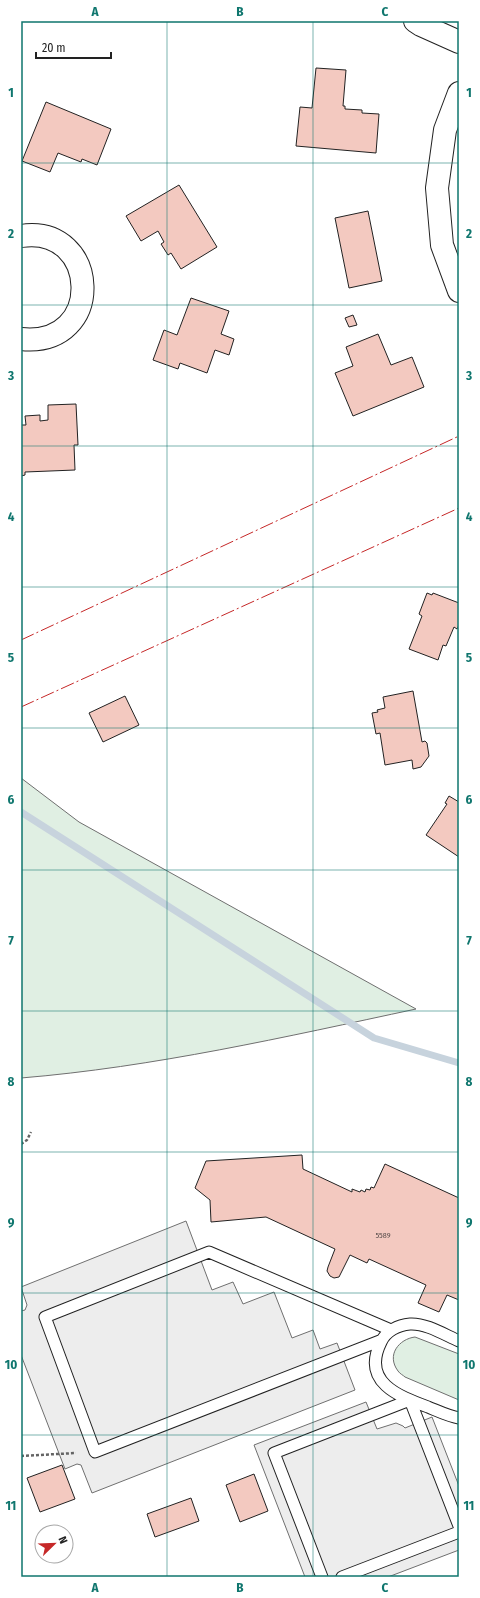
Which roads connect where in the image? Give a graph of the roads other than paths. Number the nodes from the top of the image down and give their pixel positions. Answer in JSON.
{"nodes":[{"id":1,"x":415,"y":21,"type":"edge"},
{"id":2,"x":459,"y":42,"type":"edge"},
{"id":3,"x":459,"y":93,"type":"edge"},
{"id":4,"x":21,"y":236,"type":"edge"},
{"id":5,"x":459,"y":291,"type":"edge"},
{"id":6,"x":21,"y":339,"type":"edge"},
{"id":7,"x":391,"y":1330,"type":"junction"},
{"id":8,"x":382,"y":1340,"type":"junction"},
{"id":9,"x":459,"y":1341,"type":"edge"},
{"id":10,"x":410,"y":1400,"type":"junction"},
{"id":11,"x":459,"y":1418,"type":"edge"},
{"id":12,"x":459,"y":1526,"type":"edge"},
{"id":13,"x":459,"y":1532,"type":"edge"},
{"id":14,"x":322,"y":1577,"type":"edge"},
{"id":15,"x":342,"y":1577,"type":"edge"}],
"edges":[{"from":1,"to":2,"type":"street"},
{"from":3,"to":5,"type":"street"},
{"from":4,"to":6,"type":"street"},
{"from":7,"to":8,"type":"lane"},
{"from":7,"to":8,"type":"lane"},
{"from":7,"to":9,"type":"lane"},
{"from":8,"to":10,"type":"lane"},
{"from":10,"to":11,"type":"lane"},
{"from":10,"to":12,"type":"lane"},
{"from":10,"to":14,"type":"lane"},
{"from":13,"to":15,"type":"lane"}]}
